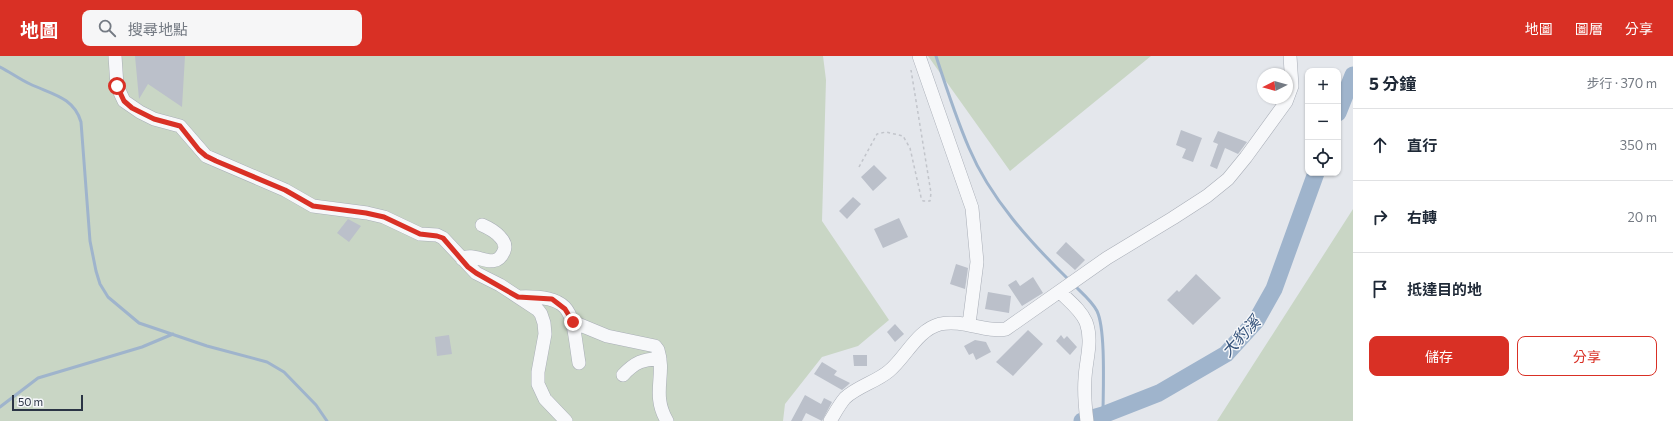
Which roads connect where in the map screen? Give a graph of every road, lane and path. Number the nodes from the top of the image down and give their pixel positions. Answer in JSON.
{"nodes":[{"id":1,"x":115,"y":56,"type":"edge"},
{"id":2,"x":1290,"y":56,"type":"edge"},
{"id":3,"x":915,"y":60,"type":"edge"},
{"id":4,"x":859,"y":167,"type":"dead end"},
{"id":5,"x":482,"y":225,"type":"dead end"},
{"id":6,"x":462,"y":260,"type":"junction"},
{"id":7,"x":1063,"y":289,"type":"junction"},
{"id":8,"x":518,"y":297,"type":"junction"},
{"id":9,"x":573,"y":322,"type":"junction"},
{"id":10,"x":969,"y":324,"type":"junction"},
{"id":11,"x":660,"y":359,"type":"junction"},
{"id":12,"x":579,"y":363,"type":"dead end"},
{"id":13,"x":624,"y":375,"type":"dead end"},
{"id":14,"x":566,"y":421,"type":"edge"},
{"id":15,"x":667,"y":421,"type":"edge"},
{"id":16,"x":830,"y":421,"type":"edge"},
{"id":17,"x":1087,"y":421,"type":"edge"}],
"edges":[{"from":1,"to":6,"type":"street"},
{"from":2,"to":7,"type":"street"},
{"from":3,"to":4,"type":"path"},
{"from":3,"to":10,"type":"street"},
{"from":5,"to":6,"type":"street"},
{"from":6,"to":8,"type":"street"},
{"from":7,"to":10,"type":"street"},
{"from":7,"to":17,"type":"street"},
{"from":8,"to":9,"type":"street"},
{"from":8,"to":14,"type":"street"},
{"from":9,"to":11,"type":"street"},
{"from":9,"to":12,"type":"street"},
{"from":10,"to":16,"type":"street"},
{"from":11,"to":13,"type":"street"},
{"from":11,"to":15,"type":"street"}]}
